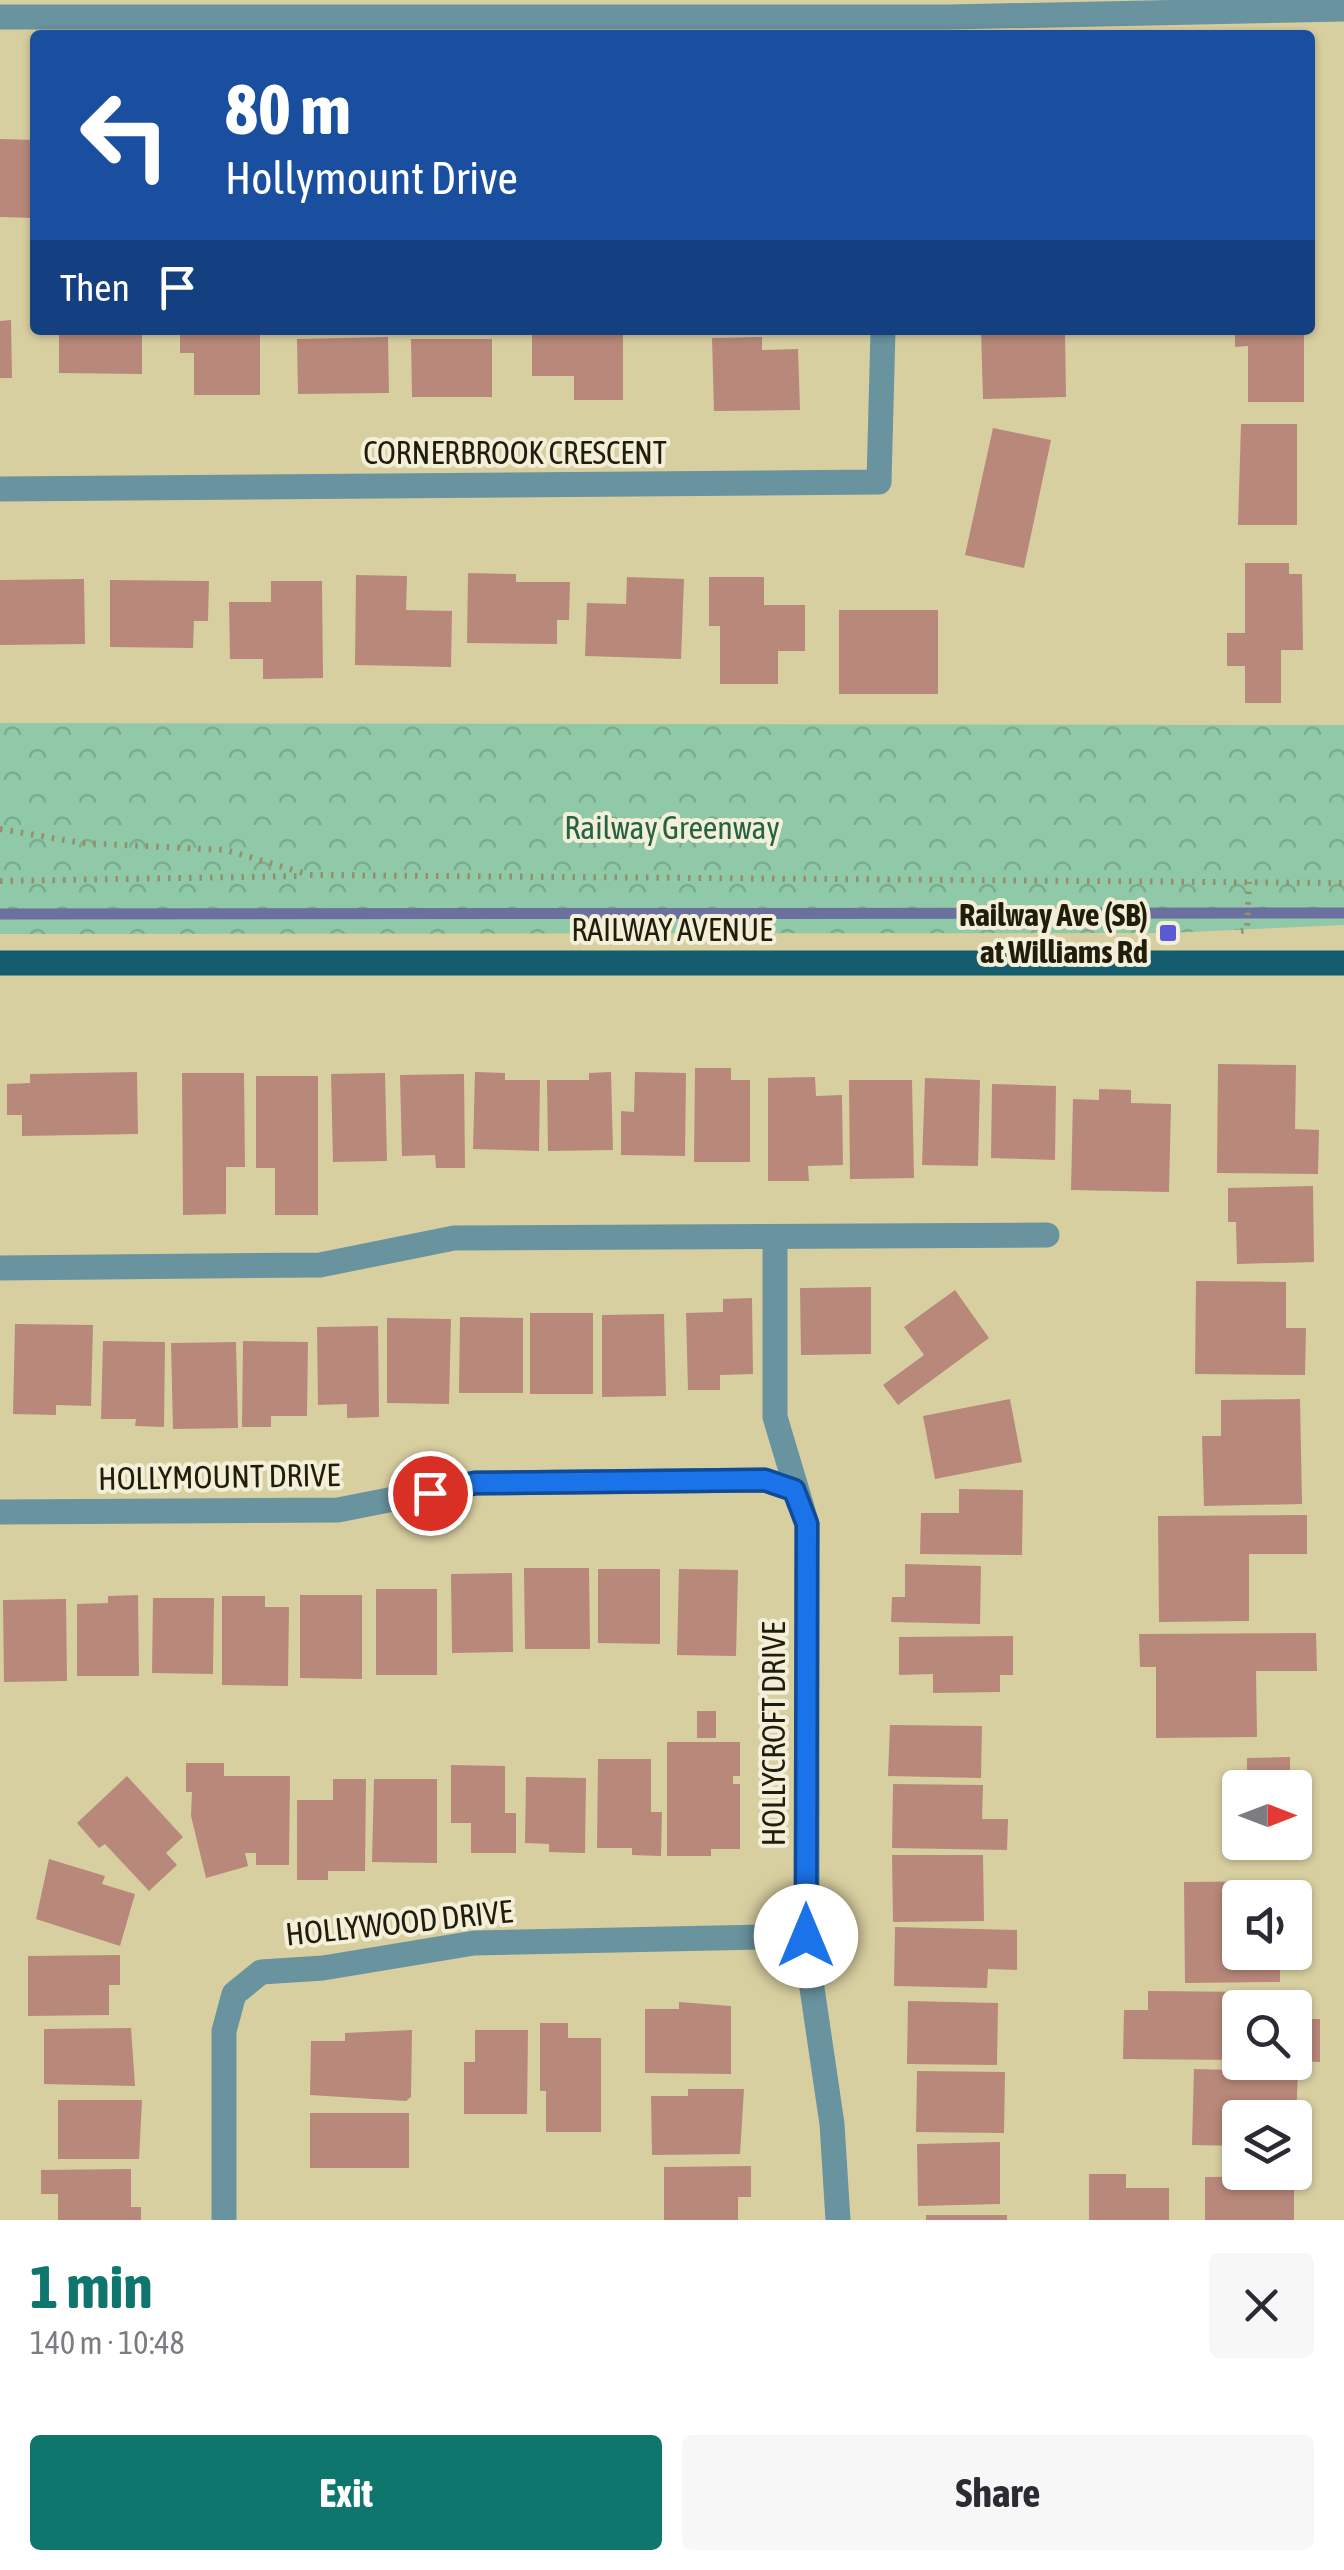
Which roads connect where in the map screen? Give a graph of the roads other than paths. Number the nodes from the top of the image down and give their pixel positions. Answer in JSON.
{"nodes":[{"id":1,"x":1344,"y":9,"type":"edge"},
{"id":2,"x":0,"y":17,"type":"edge"},
{"id":3,"x":893,"y":26,"type":"edge"},
{"id":4,"x":883,"y":335,"type":"edge"},
{"id":5,"x":0,"y":489,"type":"edge"},
{"id":6,"x":0,"y":963,"type":"edge"},
{"id":7,"x":1344,"y":963,"type":"edge"},
{"id":8,"x":1047,"y":1235,"type":"dead end"},
{"id":9,"x":775,"y":1237,"type":"junction"},
{"id":10,"x":0,"y":1268,"type":"edge"},
{"id":11,"x":794,"y":1490,"type":"junction"},
{"id":12,"x":0,"y":1512,"type":"edge"},
{"id":13,"x":806,"y":1936,"type":"junction"},
{"id":14,"x":224,"y":2220,"type":"edge"},
{"id":15,"x":838,"y":2220,"type":"edge"}],
"edges":[{"from":1,"to":3,"type":"street"},
{"from":2,"to":3,"type":"street"},
{"from":4,"to":5,"type":"street","name":"CORNERBROOK CRESCENT"},
{"from":6,"to":7,"type":"main road","name":"RAILWAY AVENUE"},
{"from":8,"to":9,"type":"street"},
{"from":9,"to":10,"type":"street"},
{"from":9,"to":11,"type":"street","name":"HOLLYCROFT DRIVE"},
{"from":11,"to":12,"type":"street","name":"HOLLYMOUNT DRIVE"},
{"from":11,"to":13,"type":"street","name":"HOLLYCROFT DRIVE"},
{"from":13,"to":14,"type":"street","name":"HOLLYWOOD DRIVE"},
{"from":13,"to":15,"type":"street","name":"HOLLYCROFT DRIVE"}]}
